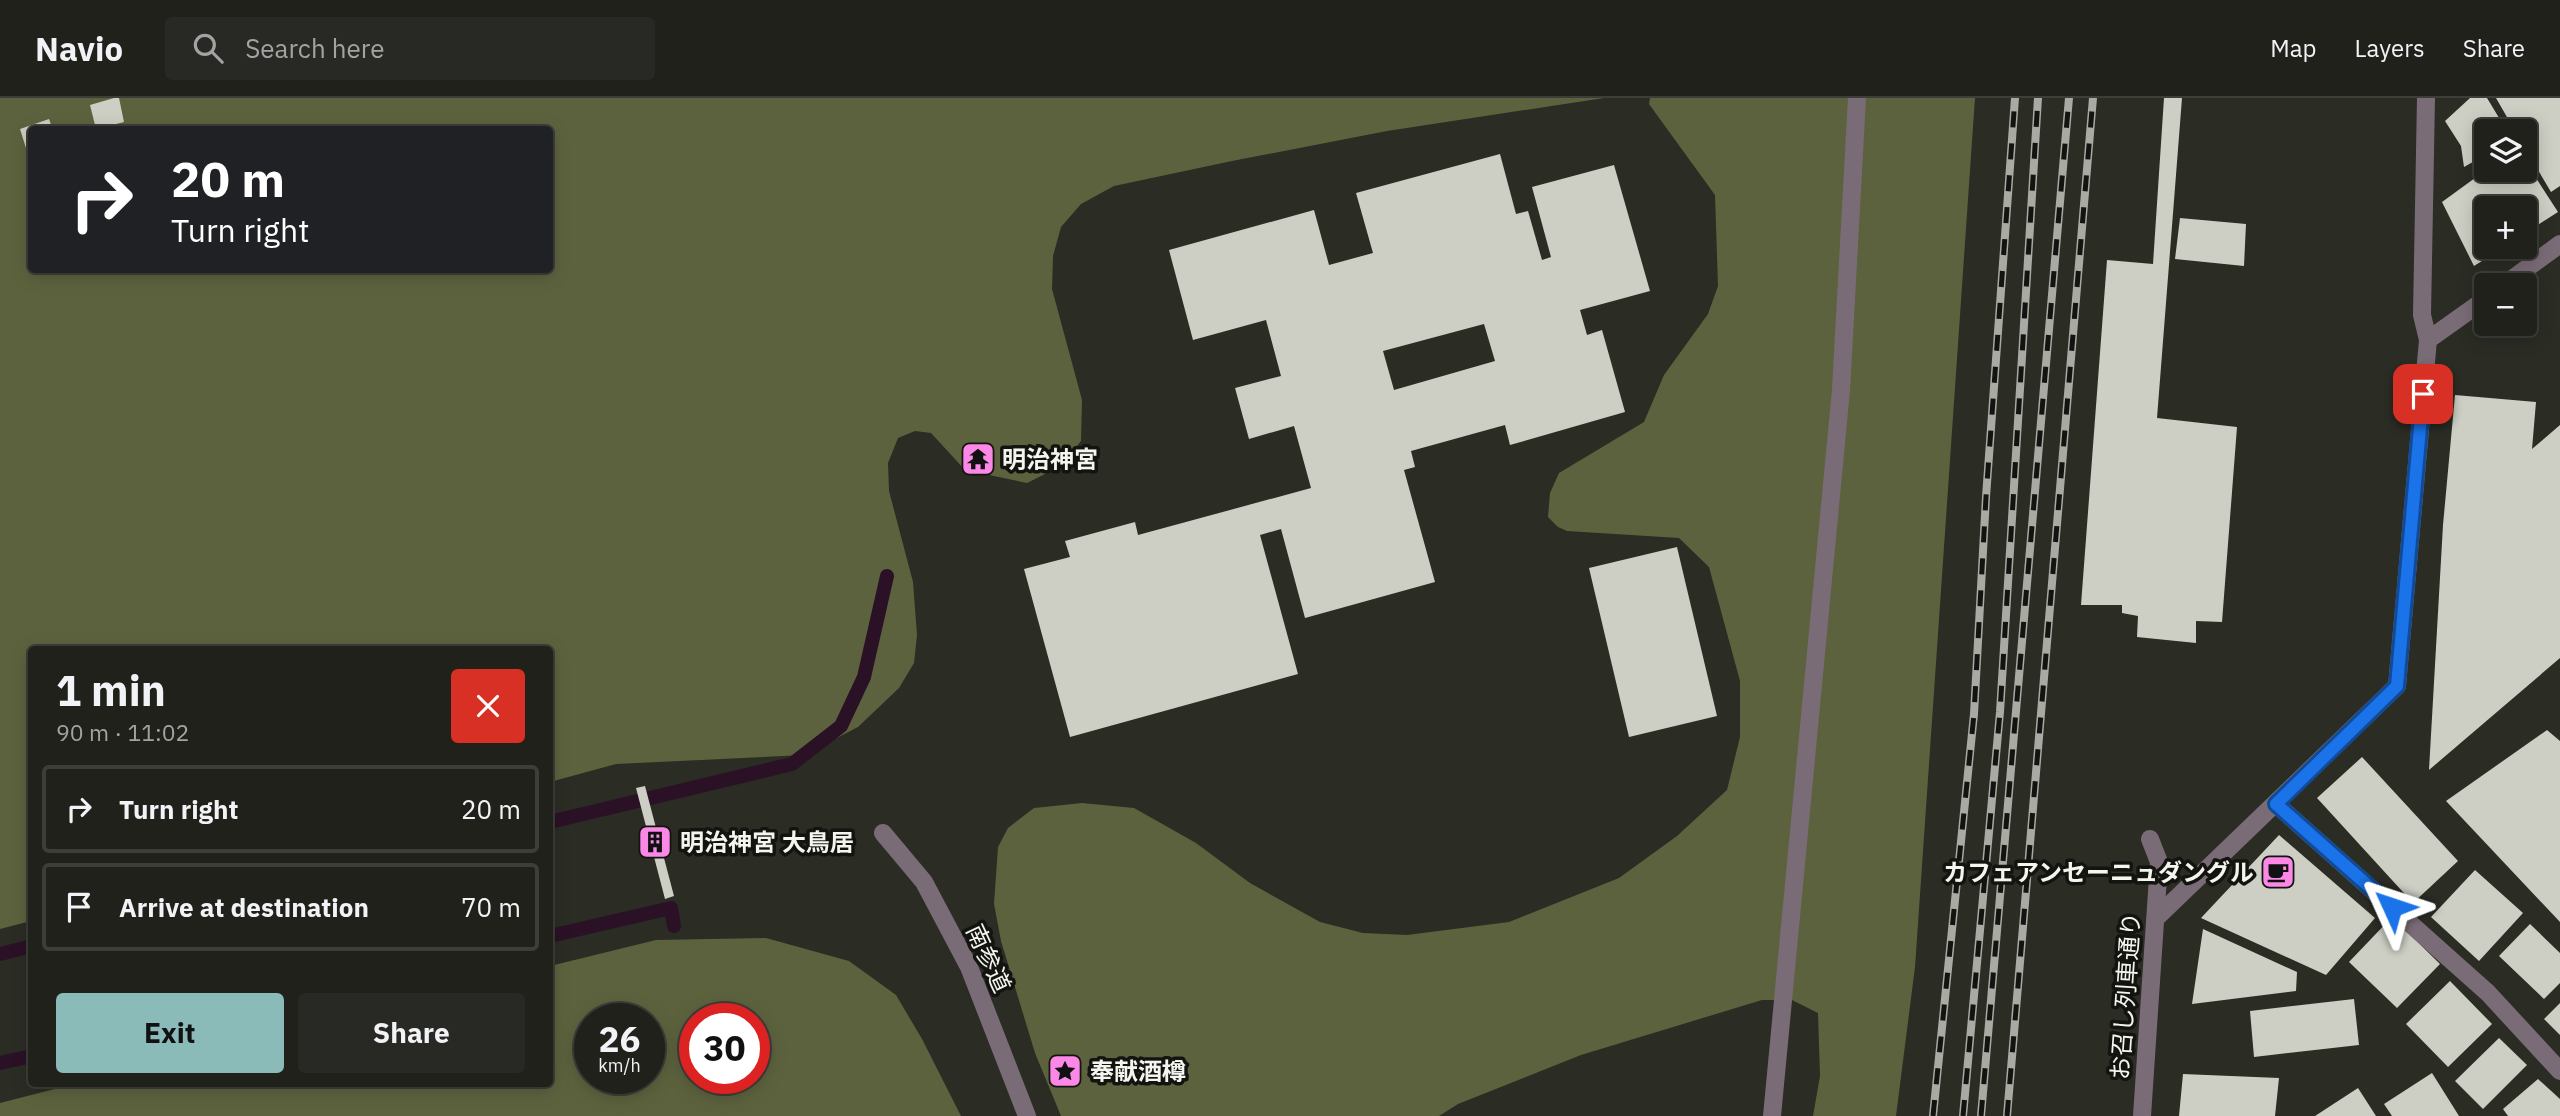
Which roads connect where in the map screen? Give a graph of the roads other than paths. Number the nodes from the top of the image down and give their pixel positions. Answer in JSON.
{"nodes":[{"id":1,"x":1857,"y":98,"type":"edge"},
{"id":2,"x":2426,"y":98,"type":"edge"},
{"id":3,"x":2560,"y":244,"type":"edge"},
{"id":4,"x":2520,"y":273,"type":"edge"},
{"id":5,"x":2474,"y":307,"type":"edge"},
{"id":6,"x":2428,"y":340,"type":"junction"},
{"id":7,"x":2276,"y":804,"type":"junction"},
{"id":8,"x":883,"y":833,"type":"dead end"},
{"id":9,"x":2150,"y":839,"type":"dead end"},
{"id":10,"x":2155,"y":919,"type":"junction"},
{"id":11,"x":2560,"y":1071,"type":"edge"},
{"id":12,"x":1027,"y":1116,"type":"edge"},
{"id":13,"x":1772,"y":1116,"type":"edge"},
{"id":14,"x":2141,"y":1116,"type":"edge"}],
"edges":[{"from":1,"to":13,"type":"street"},
{"from":2,"to":6,"type":"street"},
{"from":3,"to":4,"type":"street"},
{"from":5,"to":6,"type":"street"},
{"from":6,"to":7,"type":"street"},
{"from":7,"to":10,"type":"street"},
{"from":7,"to":11,"type":"street"},
{"from":8,"to":12,"type":"street","name":"南参道"},
{"from":9,"to":10,"type":"street","name":"お召し列車通り"},
{"from":10,"to":14,"type":"street","name":"お召し列車通り"}]}
